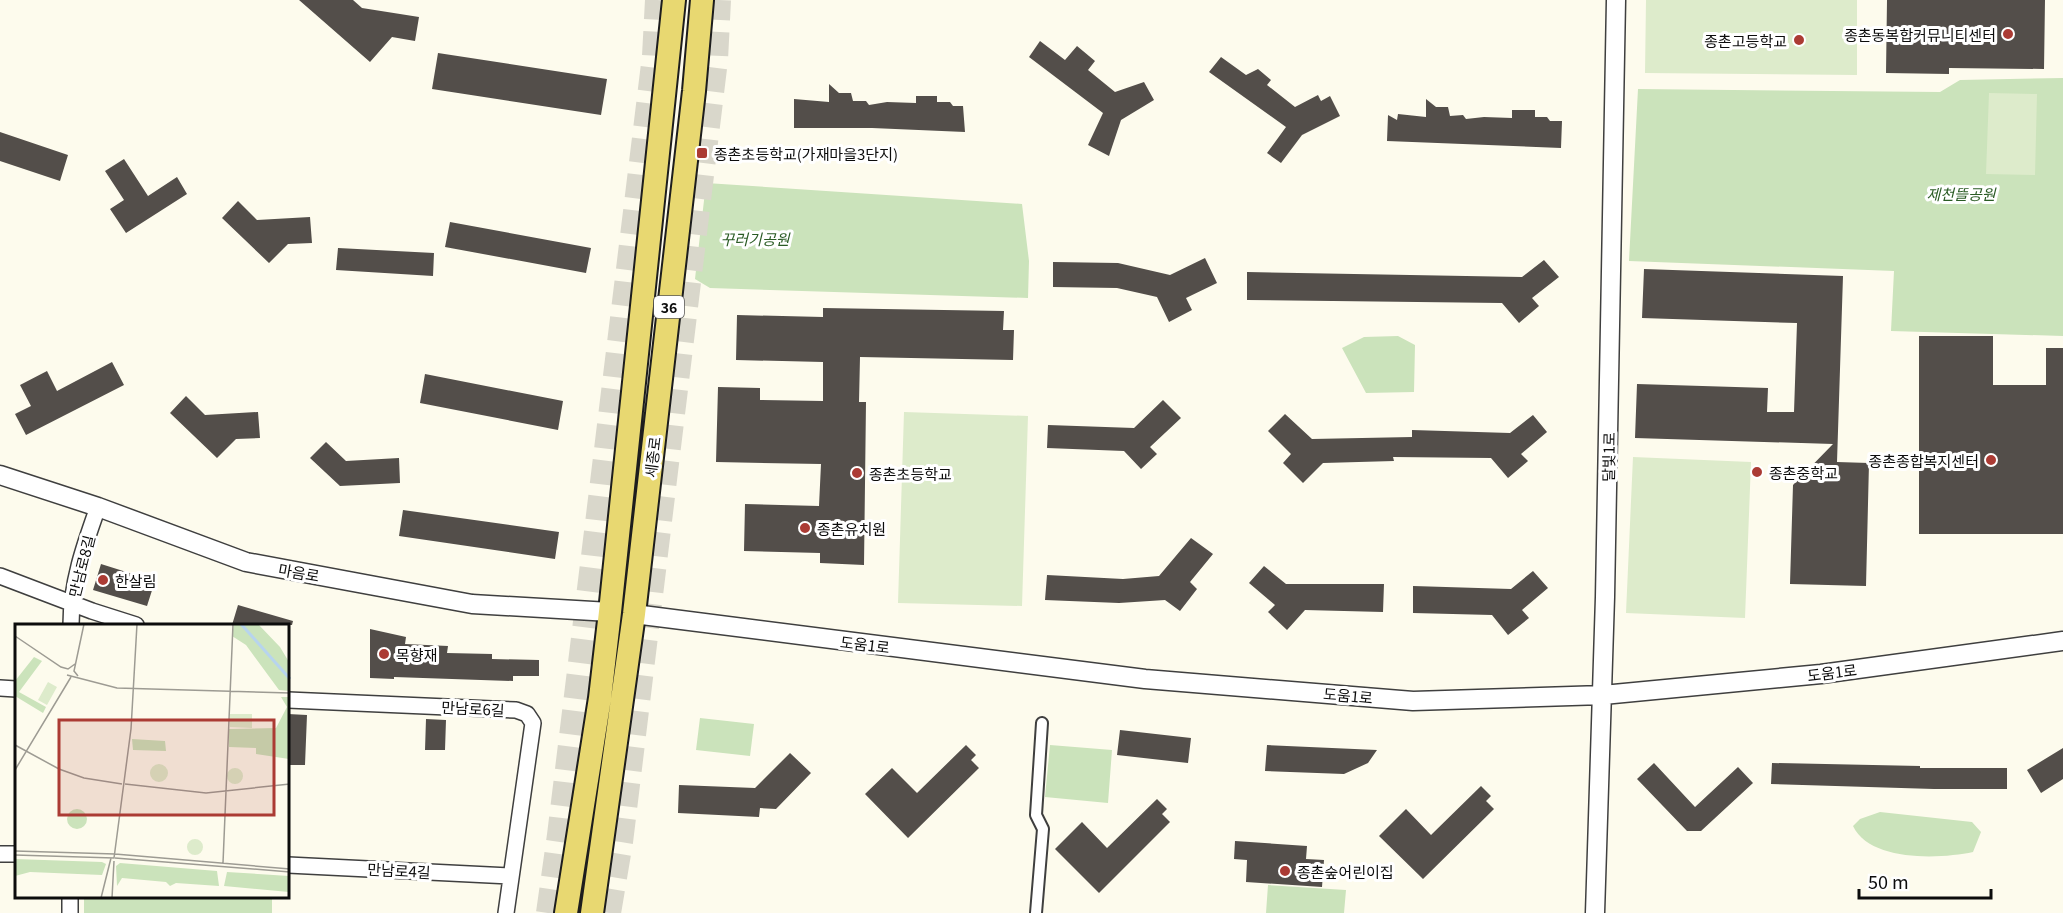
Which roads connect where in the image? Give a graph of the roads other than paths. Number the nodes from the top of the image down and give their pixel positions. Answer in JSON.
{"nodes":[{"id":1,"x":674,"y":0,"type":"edge"},
{"id":2,"x":702,"y":0,"type":"edge"},
{"id":3,"x":1616,"y":0,"type":"edge"},
{"id":4,"x":0,"y":474,"type":"edge"},
{"id":5,"x":98,"y":507,"type":"junction"},
{"id":6,"x":0,"y":576,"type":"edge"},
{"id":7,"x":71,"y":603,"type":"junction"},
{"id":8,"x":610,"y":612,"type":"junction"},
{"id":9,"x":634,"y":614,"type":"junction"},
{"id":10,"x":71,"y":624,"type":"edge"},
{"id":11,"x":133,"y":624,"type":"edge"},
{"id":12,"x":2063,"y":641,"type":"edge"},
{"id":13,"x":0,"y":688,"type":"edge"},
{"id":14,"x":15,"y":689,"type":"edge"},
{"id":15,"x":1603,"y":695,"type":"junction"},
{"id":16,"x":290,"y":700,"type":"edge"},
{"id":17,"x":1042,"y":723,"type":"dead end"},
{"id":18,"x":290,"y":865,"type":"edge"},
{"id":19,"x":510,"y":876,"type":"junction"},
{"id":20,"x":506,"y":913,"type":"edge"},
{"id":21,"x":566,"y":913,"type":"edge"},
{"id":22,"x":592,"y":913,"type":"edge"},
{"id":23,"x":1036,"y":913,"type":"edge"},
{"id":24,"x":1595,"y":913,"type":"edge"}],
"edges":[{"from":1,"to":8,"type":"main road","name":"세종로","number":"36"},
{"from":2,"to":9,"type":"main road","name":"세종로","number":"36"},
{"from":3,"to":15,"type":"street","name":"달빛1로"},
{"from":4,"to":5,"type":"street","name":"마음로"},
{"from":5,"to":7,"type":"street","name":"만남로8길"},
{"from":5,"to":8,"type":"street","name":"마음로"},
{"from":6,"to":7,"type":"street"},
{"from":7,"to":10,"type":"street","name":"만남로8길"},
{"from":7,"to":11,"type":"street"},
{"from":8,"to":21,"type":"main road","name":"세종로","number":"36"},
{"from":9,"to":15,"type":"street","name":"도움1로"},
{"from":9,"to":22,"type":"main road","name":"세종로","number":"36"},
{"from":12,"to":15,"type":"street","name":"도움1로"},
{"from":13,"to":14,"type":"street"},
{"from":15,"to":24,"type":"street","name":"달빛1로"},
{"from":16,"to":19,"type":"street","name":"만남로6길"},
{"from":17,"to":23,"type":"street"},
{"from":18,"to":19,"type":"street","name":"만남로4길"},
{"from":19,"to":20,"type":"street","name":"만남로6길"}]}
